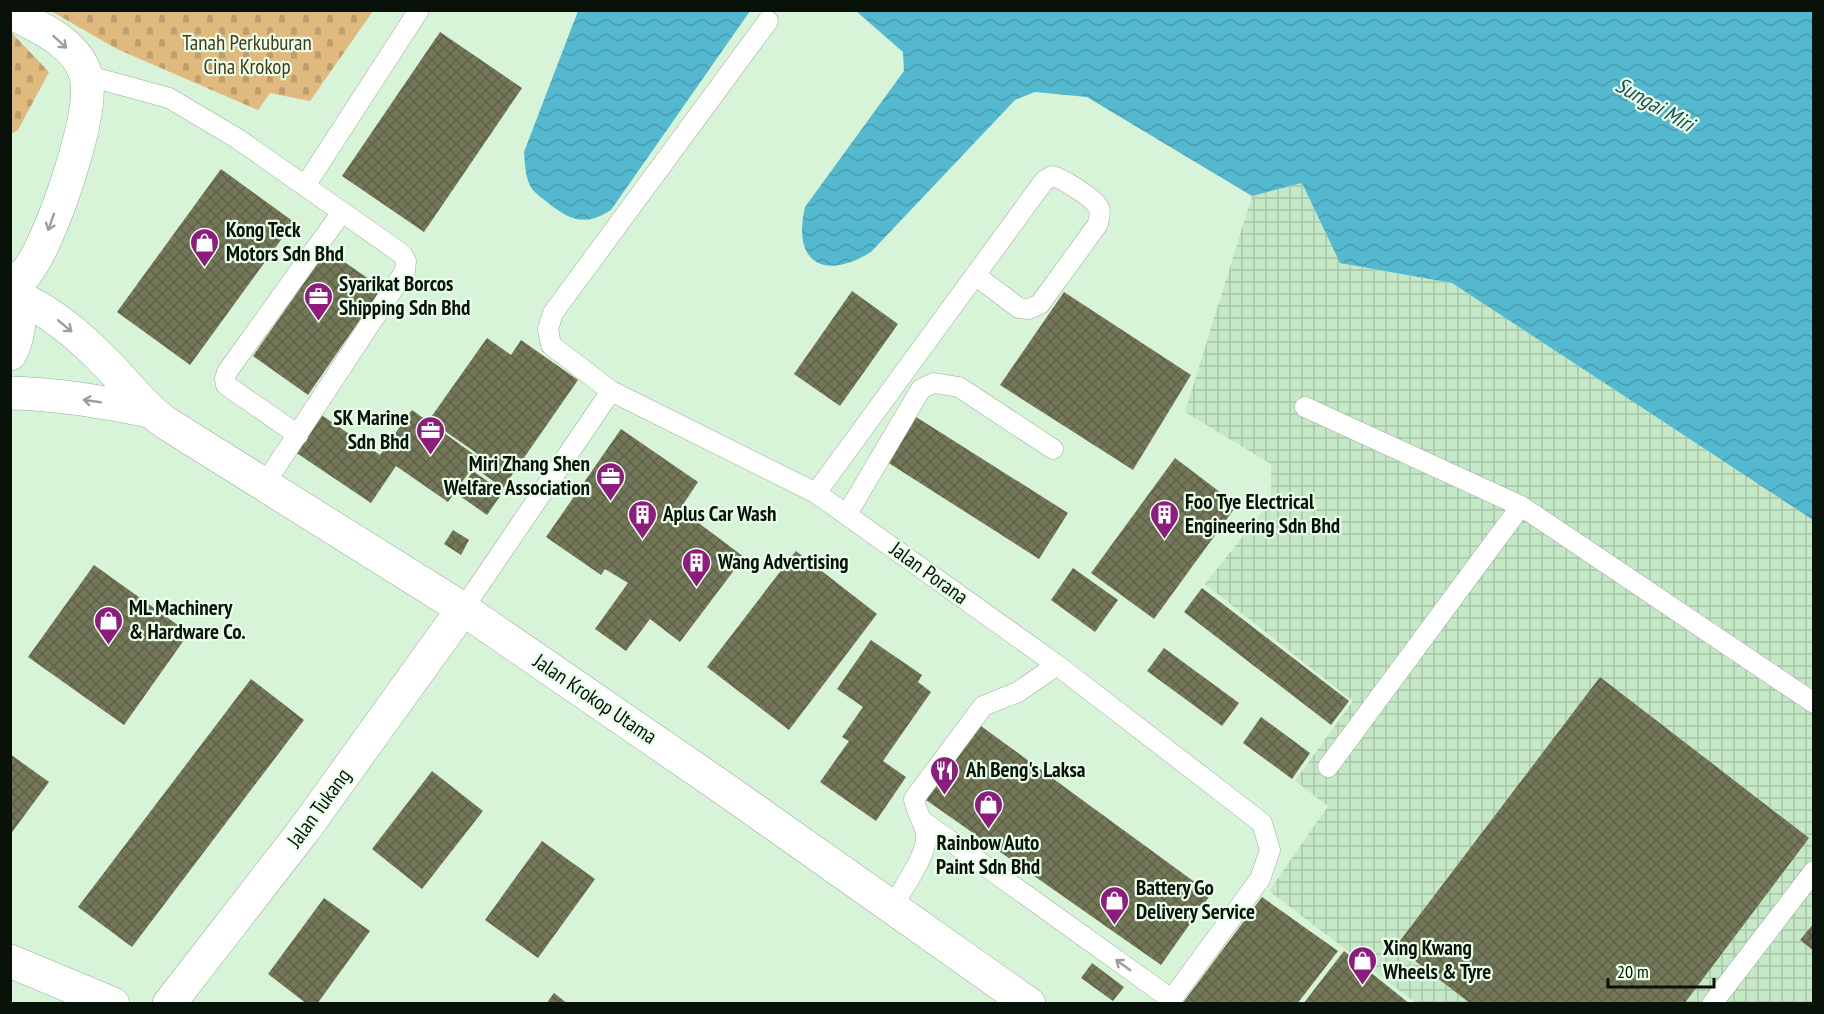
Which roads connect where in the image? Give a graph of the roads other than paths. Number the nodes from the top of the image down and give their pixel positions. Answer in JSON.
{"nodes":[{"id":1,"x":419,"y":10,"type":"edge"},
{"id":2,"x":10,"y":12,"type":"edge"},
{"id":3,"x":768,"y":21,"type":"dead end"},
{"id":4,"x":86,"y":75,"type":"junction"},
{"id":5,"x":304,"y":186,"type":"junction"},
{"id":6,"x":342,"y":212,"type":"junction"},
{"id":7,"x":975,"y":275,"type":"junction"},
{"id":8,"x":15,"y":286,"type":"edge"},
{"id":9,"x":10,"y":354,"type":"edge"},
{"id":10,"x":611,"y":391,"type":"junction"},
{"id":11,"x":10,"y":393,"type":"edge"},
{"id":12,"x":1305,"y":407,"type":"dead end"},
{"id":13,"x":149,"y":411,"type":"junction"},
{"id":14,"x":298,"y":435,"type":"junction"},
{"id":15,"x":1053,"y":449,"type":"dead end"},
{"id":16,"x":264,"y":484,"type":"junction"},
{"id":17,"x":816,"y":493,"type":"junction"},
{"id":18,"x":1521,"y":506,"type":"junction"},
{"id":19,"x":847,"y":514,"type":"junction"},
{"id":20,"x":463,"y":609,"type":"junction"},
{"id":21,"x":1057,"y":665,"type":"junction"},
{"id":22,"x":1814,"y":704,"type":"edge"},
{"id":23,"x":1328,"y":767,"type":"dead end"},
{"id":24,"x":921,"y":820,"type":"junction"},
{"id":25,"x":1814,"y":871,"type":"edge"},
{"id":26,"x":893,"y":906,"type":"junction"},
{"id":27,"x":10,"y":961,"type":"edge"},
{"id":28,"x":95,"y":1000,"type":"edge"},
{"id":29,"x":1169,"y":1001,"type":"edge"},
{"id":30,"x":169,"y":1004,"type":"edge"},
{"id":31,"x":1029,"y":1004,"type":"edge"},
{"id":32,"x":1712,"y":1004,"type":"edge"}],
"edges":[{"from":1,"to":5,"type":"lane"},
{"from":2,"to":4,"type":"street","one_way":true},
{"from":3,"to":10,"type":"lane","name":"Jalan Porana"},
{"from":4,"to":5,"type":"lane"},
{"from":4,"to":8,"type":"street","one_way":true},
{"from":5,"to":6,"type":"lane"},
{"from":6,"to":14,"type":"lane"},
{"from":6,"to":14,"type":"lane"},
{"from":7,"to":7,"type":"lane"},
{"from":7,"to":17,"type":"lane"},
{"from":8,"to":9,"type":"street"},
{"from":8,"to":13,"type":"street","one_way":true},
{"from":10,"to":17,"type":"lane","name":"Jalan Porana"},
{"from":10,"to":20,"type":"lane"},
{"from":13,"to":11,"type":"street","one_way":true},
{"from":12,"to":18,"type":"lane"},
{"from":13,"to":16,"type":"street","name":"Jalan Krokop Utama"},
{"from":14,"to":16,"type":"lane"},
{"from":15,"to":19,"type":"lane"},
{"from":16,"to":20,"type":"street","name":"Jalan Krokop Utama"},
{"from":17,"to":19,"type":"lane","name":"Jalan Porana"},
{"from":18,"to":22,"type":"lane"},
{"from":18,"to":23,"type":"lane"},
{"from":19,"to":21,"type":"lane","name":"Jalan Porana"},
{"from":20,"to":26,"type":"street","name":"Jalan Krokop Utama"},
{"from":20,"to":30,"type":"street","name":"Jalan Tukang"},
{"from":21,"to":24,"type":"lane"},
{"from":21,"to":29,"type":"lane","name":"Jalan Porana"},
{"from":24,"to":26,"type":"lane"},
{"from":29,"to":24,"type":"lane","one_way":true},
{"from":25,"to":32,"type":"lane"},
{"from":26,"to":31,"type":"street","name":"Jalan Krokop Utama"},
{"from":27,"to":28,"type":"street"}]}
